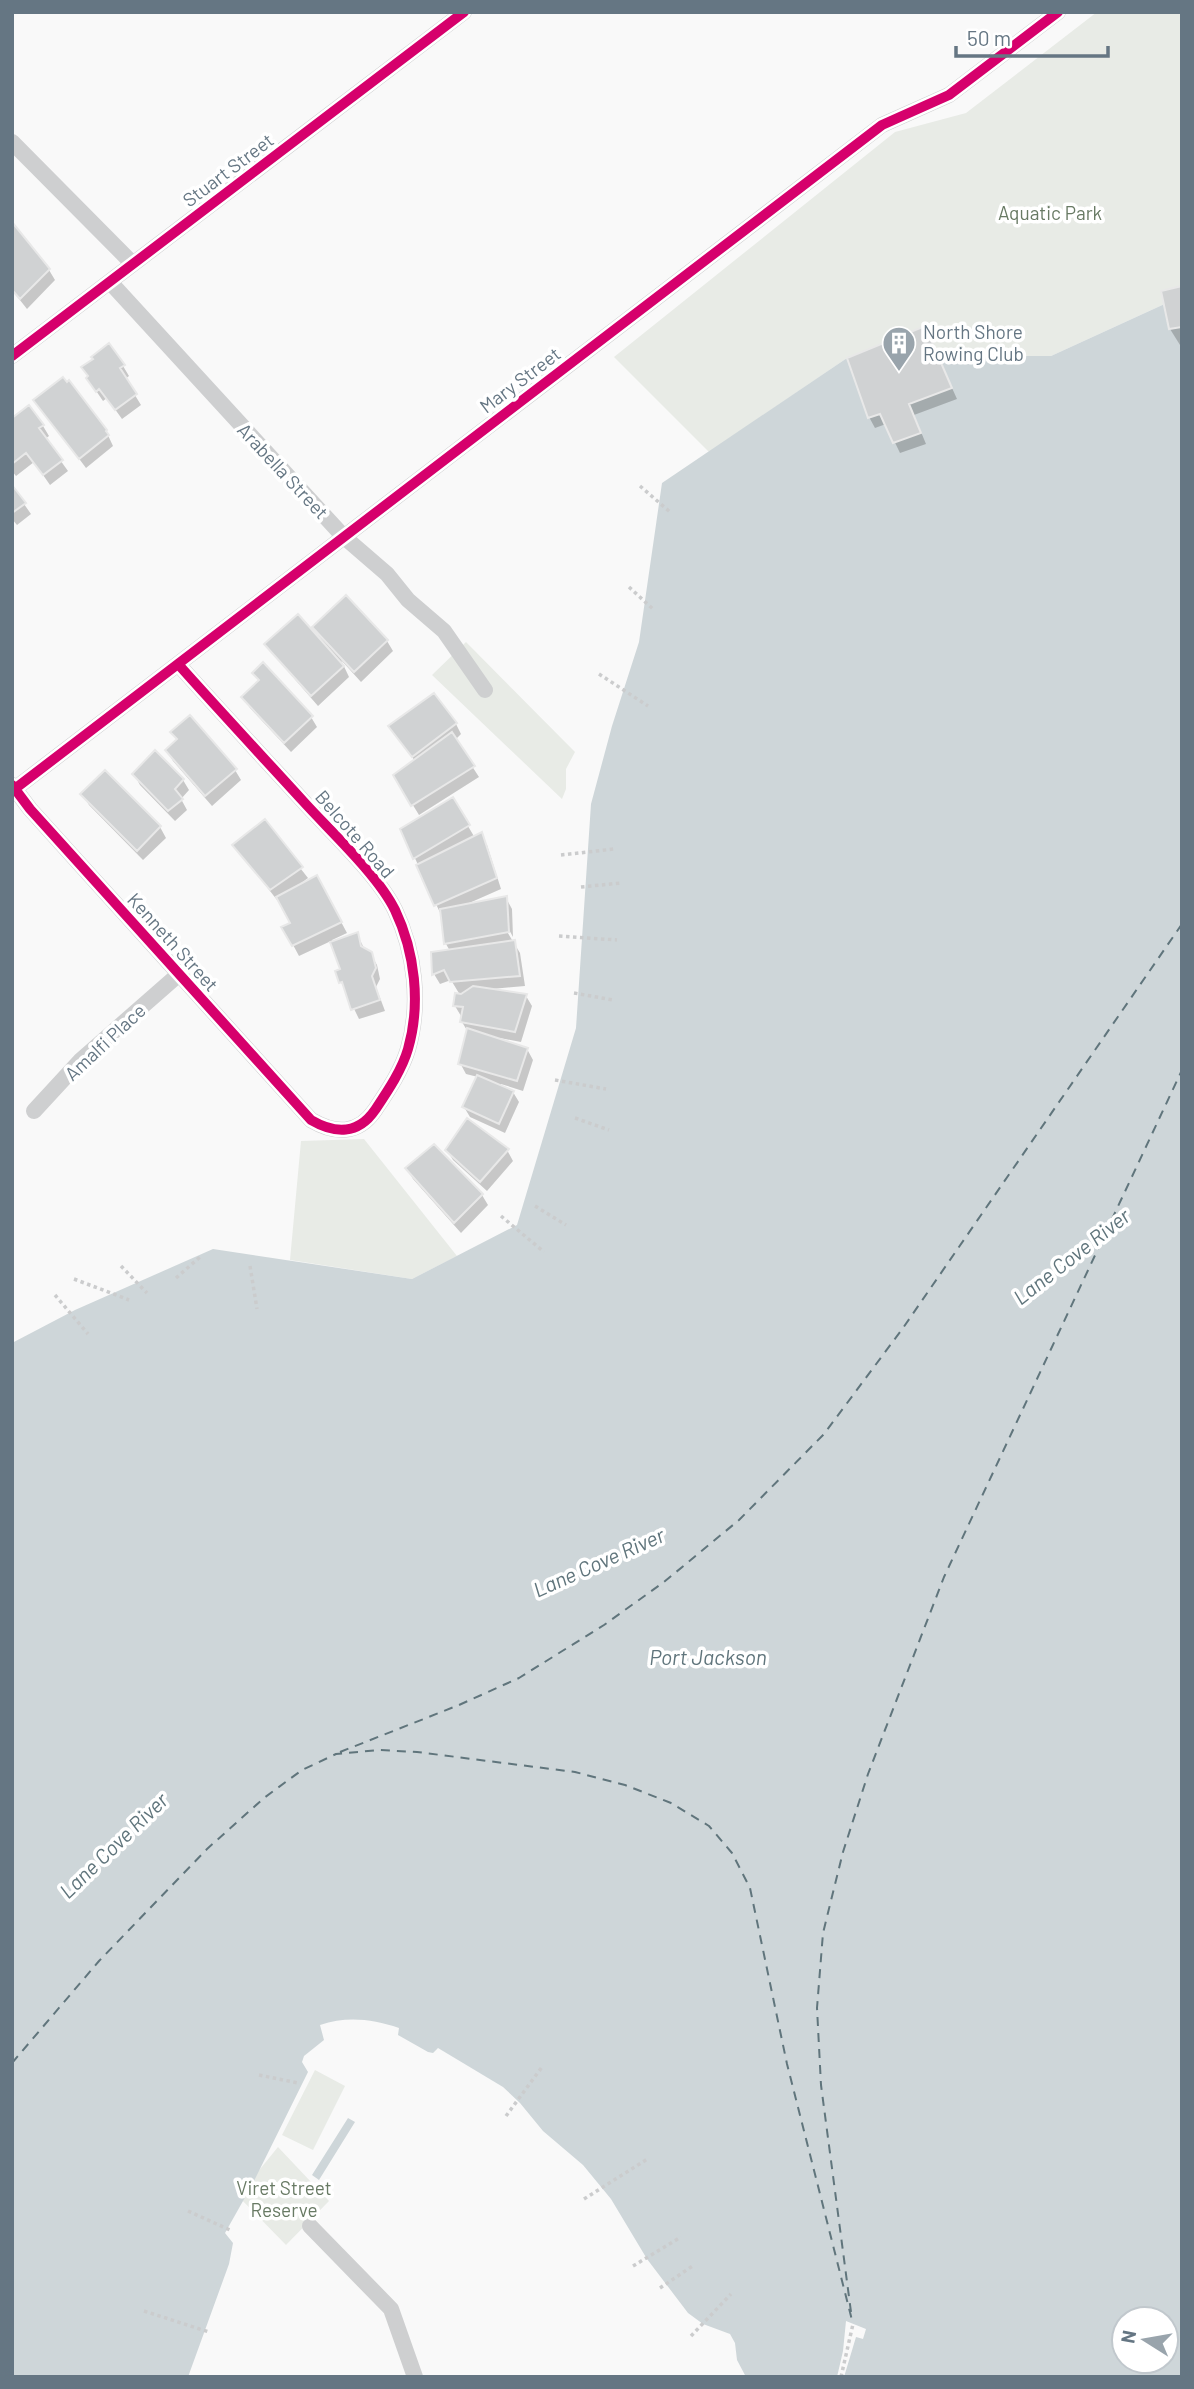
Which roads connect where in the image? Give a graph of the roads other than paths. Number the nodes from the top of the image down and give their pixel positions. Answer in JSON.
{"nodes":[{"id":1,"x":464,"y":12,"type":"edge"},
{"id":2,"x":1058,"y":12,"type":"edge"},
{"id":3,"x":12,"y":142,"type":"edge"},
{"id":4,"x":133,"y":264,"type":"junction"},
{"id":5,"x":110,"y":282,"type":"junction"},
{"id":6,"x":12,"y":356,"type":"edge"},
{"id":7,"x":343,"y":536,"type":"junction"},
{"id":8,"x":178,"y":664,"type":"junction"},
{"id":9,"x":485,"y":690,"type":"dead end"},
{"id":10,"x":13,"y":788,"type":"edge"},
{"id":11,"x":178,"y":975,"type":"junction"},
{"id":12,"x":34,"y":1111,"type":"dead end"},
{"id":13,"x":311,"y":1119,"type":"joint"},
{"id":14,"x":310,"y":2226,"type":"dead end"},
{"id":15,"x":415,"y":2377,"type":"edge"}],
"edges":[{"from":1,"to":4,"type":"street","name":"Stuart Street"},
{"from":2,"to":7,"type":"street","name":"Mary Street"},
{"from":3,"to":4,"type":"street"},
{"from":4,"to":5,"type":"street","name":"Stuart Street"},
{"from":5,"to":6,"type":"street","name":"Stuart Street"},
{"from":5,"to":7,"type":"street","name":"Arabella Street"},
{"from":7,"to":8,"type":"street","name":"Mary Street"},
{"from":7,"to":9,"type":"street","name":"Arabella Street"},
{"from":8,"to":10,"type":"street","name":"Mary Street"},
{"from":8,"to":13,"type":"street","name":"Belcote Road"},
{"from":10,"to":11,"type":"street","name":"Kenneth Street"},
{"from":11,"to":12,"type":"street","name":"Amalfi Place"},
{"from":11,"to":13,"type":"street","name":"Kenneth Street"},
{"from":14,"to":15,"type":"street"}]}
